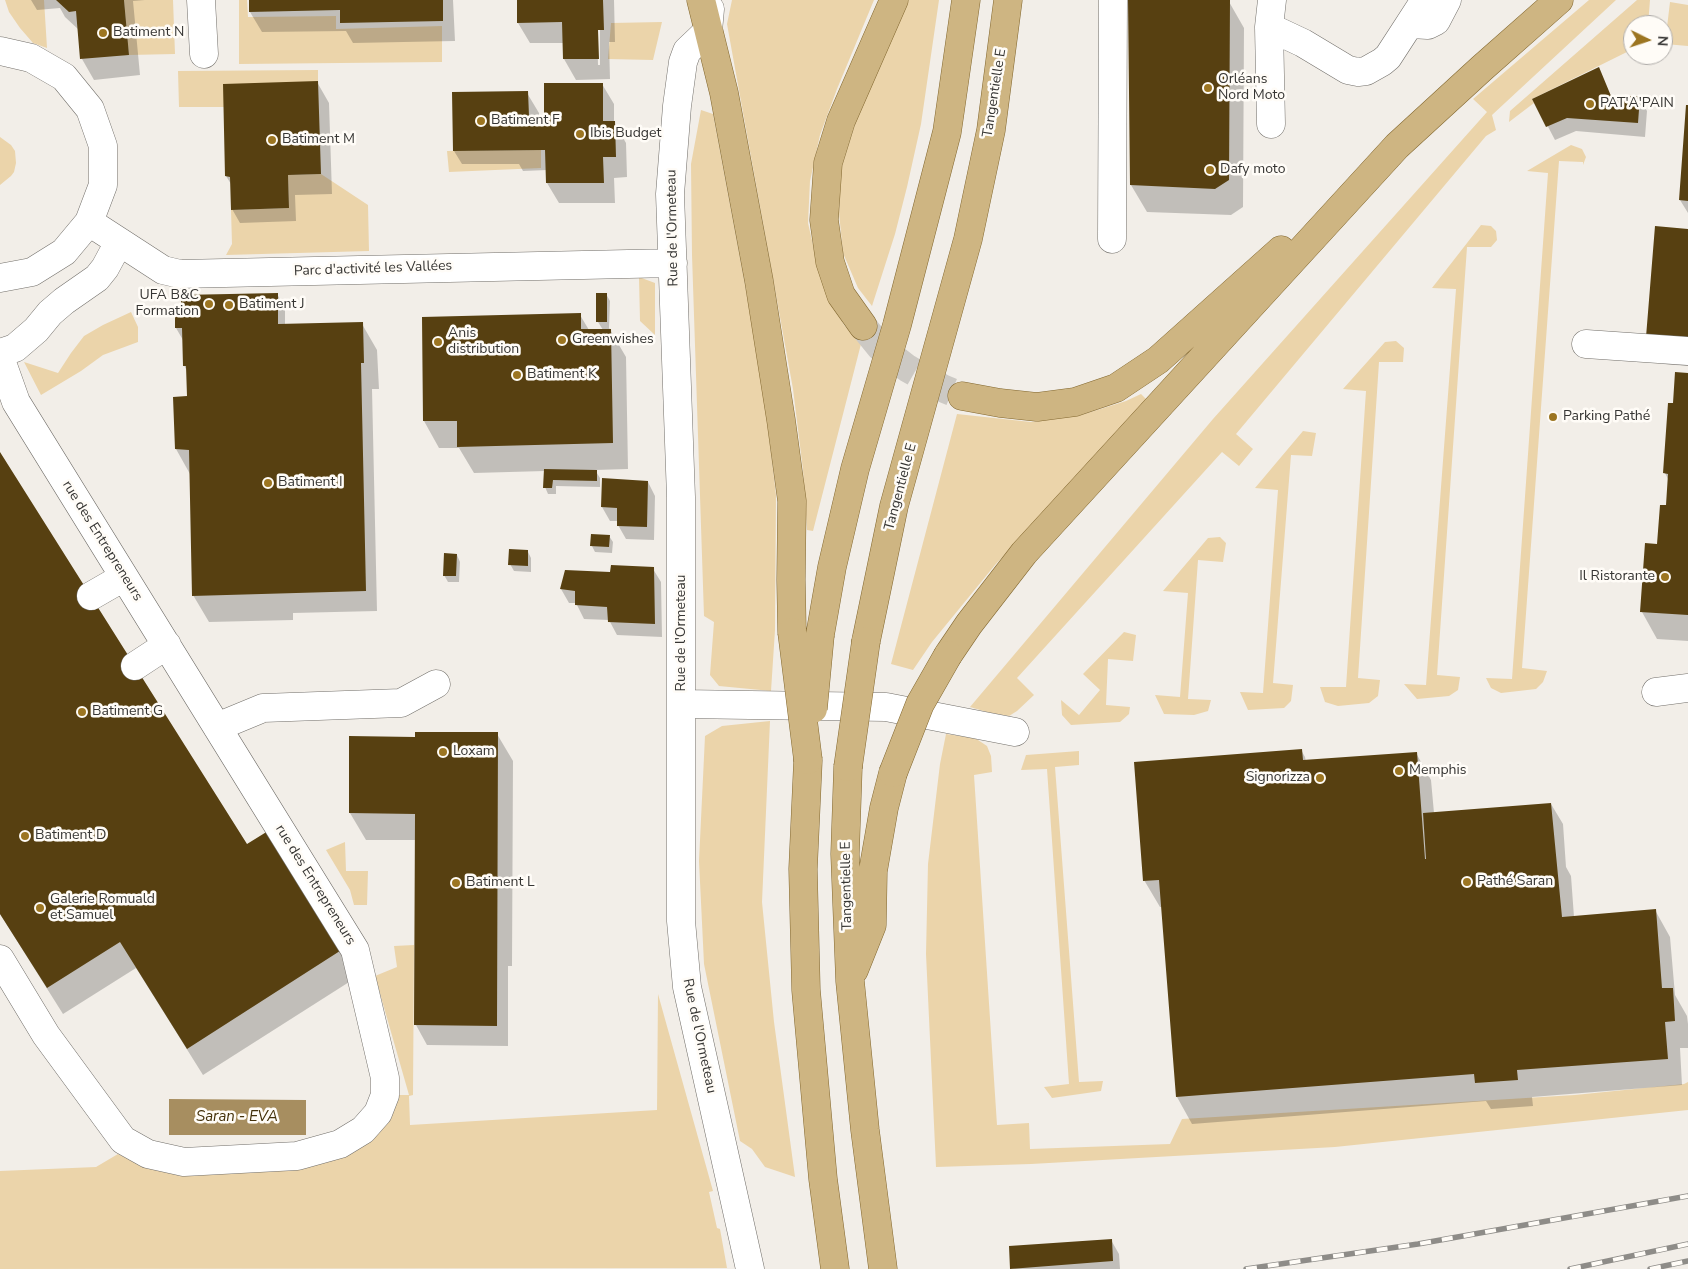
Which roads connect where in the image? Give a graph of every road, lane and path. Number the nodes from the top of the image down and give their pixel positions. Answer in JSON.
{"nodes":[{"id":1,"x":201,"y":0,"type":"edge"},
{"id":2,"x":702,"y":0,"type":"edge"},
{"id":3,"x":711,"y":0,"type":"edge"},
{"id":4,"x":894,"y":0,"type":"edge"},
{"id":5,"x":966,"y":0,"type":"edge"},
{"id":6,"x":1008,"y":0,"type":"edge"},
{"id":7,"x":1113,"y":0,"type":"edge"},
{"id":8,"x":1272,"y":0,"type":"edge"},
{"id":9,"x":1425,"y":0,"type":"edge"},
{"id":10,"x":1447,"y":0,"type":"edge"},
{"id":11,"x":1559,"y":0,"type":"edge"},
{"id":12,"x":1411,"y":24,"type":"junction"},
{"id":13,"x":1269,"y":27,"type":"junction"},
{"id":14,"x":708,"y":31,"type":"junction"},
{"id":15,"x":0,"y":51,"type":"edge"},
{"id":16,"x":204,"y":54,"type":"dead end"},
{"id":17,"x":1271,"y":124,"type":"dead end"},
{"id":18,"x":1398,"y":146,"type":"junction"},
{"id":19,"x":89,"y":222,"type":"junction"},
{"id":20,"x":1112,"y":239,"type":"dead end"},
{"id":21,"x":119,"y":242,"type":"junction"},
{"id":22,"x":673,"y":263,"type":"junction"},
{"id":23,"x":0,"y":278,"type":"edge"},
{"id":24,"x":863,"y":326,"type":"tunnel mouth"},
{"id":25,"x":1586,"y":344,"type":"dead end"},
{"id":26,"x":1688,"y":351,"type":"edge"},
{"id":27,"x":1,"y":362,"type":"edge"},
{"id":28,"x":962,"y":396,"type":"tunnel mouth"},
{"id":29,"x":124,"y":577,"type":"junction"},
{"id":30,"x":91,"y":596,"type":"dead end"},
{"id":31,"x":167,"y":646,"type":"junction"},
{"id":32,"x":135,"y":666,"type":"dead end"},
{"id":33,"x":436,"y":684,"type":"dead end"},
{"id":34,"x":1688,"y":688,"type":"edge"},
{"id":35,"x":1656,"y":692,"type":"dead end"},
{"id":36,"x":682,"y":704,"type":"junction"},
{"id":37,"x":218,"y":728,"type":"junction"},
{"id":38,"x":1015,"y":732,"type":"dead end"},
{"id":39,"x":808,"y":760,"type":"junction"},
{"id":40,"x":0,"y":959,"type":"edge"},
{"id":41,"x":850,"y":981,"type":"junction"},
{"id":42,"x":750,"y":1269,"type":"edge"},
{"id":43,"x":835,"y":1269,"type":"edge"},
{"id":44,"x":883,"y":1269,"type":"edge"}],
"edges":[{"from":1,"to":16,"type":"street"},
{"from":2,"to":14,"type":"main road"},
{"from":3,"to":14,"type":"street"},
{"from":4,"to":24,"type":"main road"},
{"from":5,"to":39,"type":"main road","bridge":true},
{"from":6,"to":41,"type":"main road","name":"Tangentielle E","bridge":true},
{"from":7,"to":20,"type":"street"},
{"from":8,"to":13,"type":"street"},
{"from":9,"to":12,"type":"street"},
{"from":10,"to":12,"type":"street"},
{"from":11,"to":18,"type":"main road"},
{"from":12,"to":13,"type":"street"},
{"from":13,"to":17,"type":"street"},
{"from":14,"to":22,"type":"street","name":"Rue de l'Ormeteau"},
{"from":14,"to":39,"type":"main road","bridge":true},
{"from":15,"to":19,"type":"street"},
{"from":18,"to":28,"type":"main road"},
{"from":18,"to":41,"type":"main road","bridge":true},
{"from":19,"to":21,"type":"street","name":"Parc d'activité les Vallées"},
{"from":19,"to":23,"type":"street"},
{"from":21,"to":22,"type":"street","name":"Parc d'activité les Vallées"},
{"from":21,"to":27,"type":"street"},
{"from":22,"to":36,"type":"street","name":"Rue de l'Ormeteau"},
{"from":25,"to":26,"type":"street"},
{"from":27,"to":29,"type":"street","name":"rue des Entrepreneurs"},
{"from":29,"to":30,"type":"street"},
{"from":29,"to":31,"type":"street","name":"rue des Entrepreneurs"},
{"from":31,"to":32,"type":"street"},
{"from":31,"to":37,"type":"street","name":"rue des Entrepreneurs"},
{"from":33,"to":37,"type":"street"},
{"from":34,"to":35,"type":"street"},
{"from":36,"to":38,"type":"street"},
{"from":36,"to":42,"type":"street","name":"Rue de l'Ormeteau"},
{"from":37,"to":40,"type":"street","name":"rue des Entrepreneurs"},
{"from":39,"to":43,"type":"main road"},
{"from":41,"to":44,"type":"main road","name":"Tangentielle E"}]}
